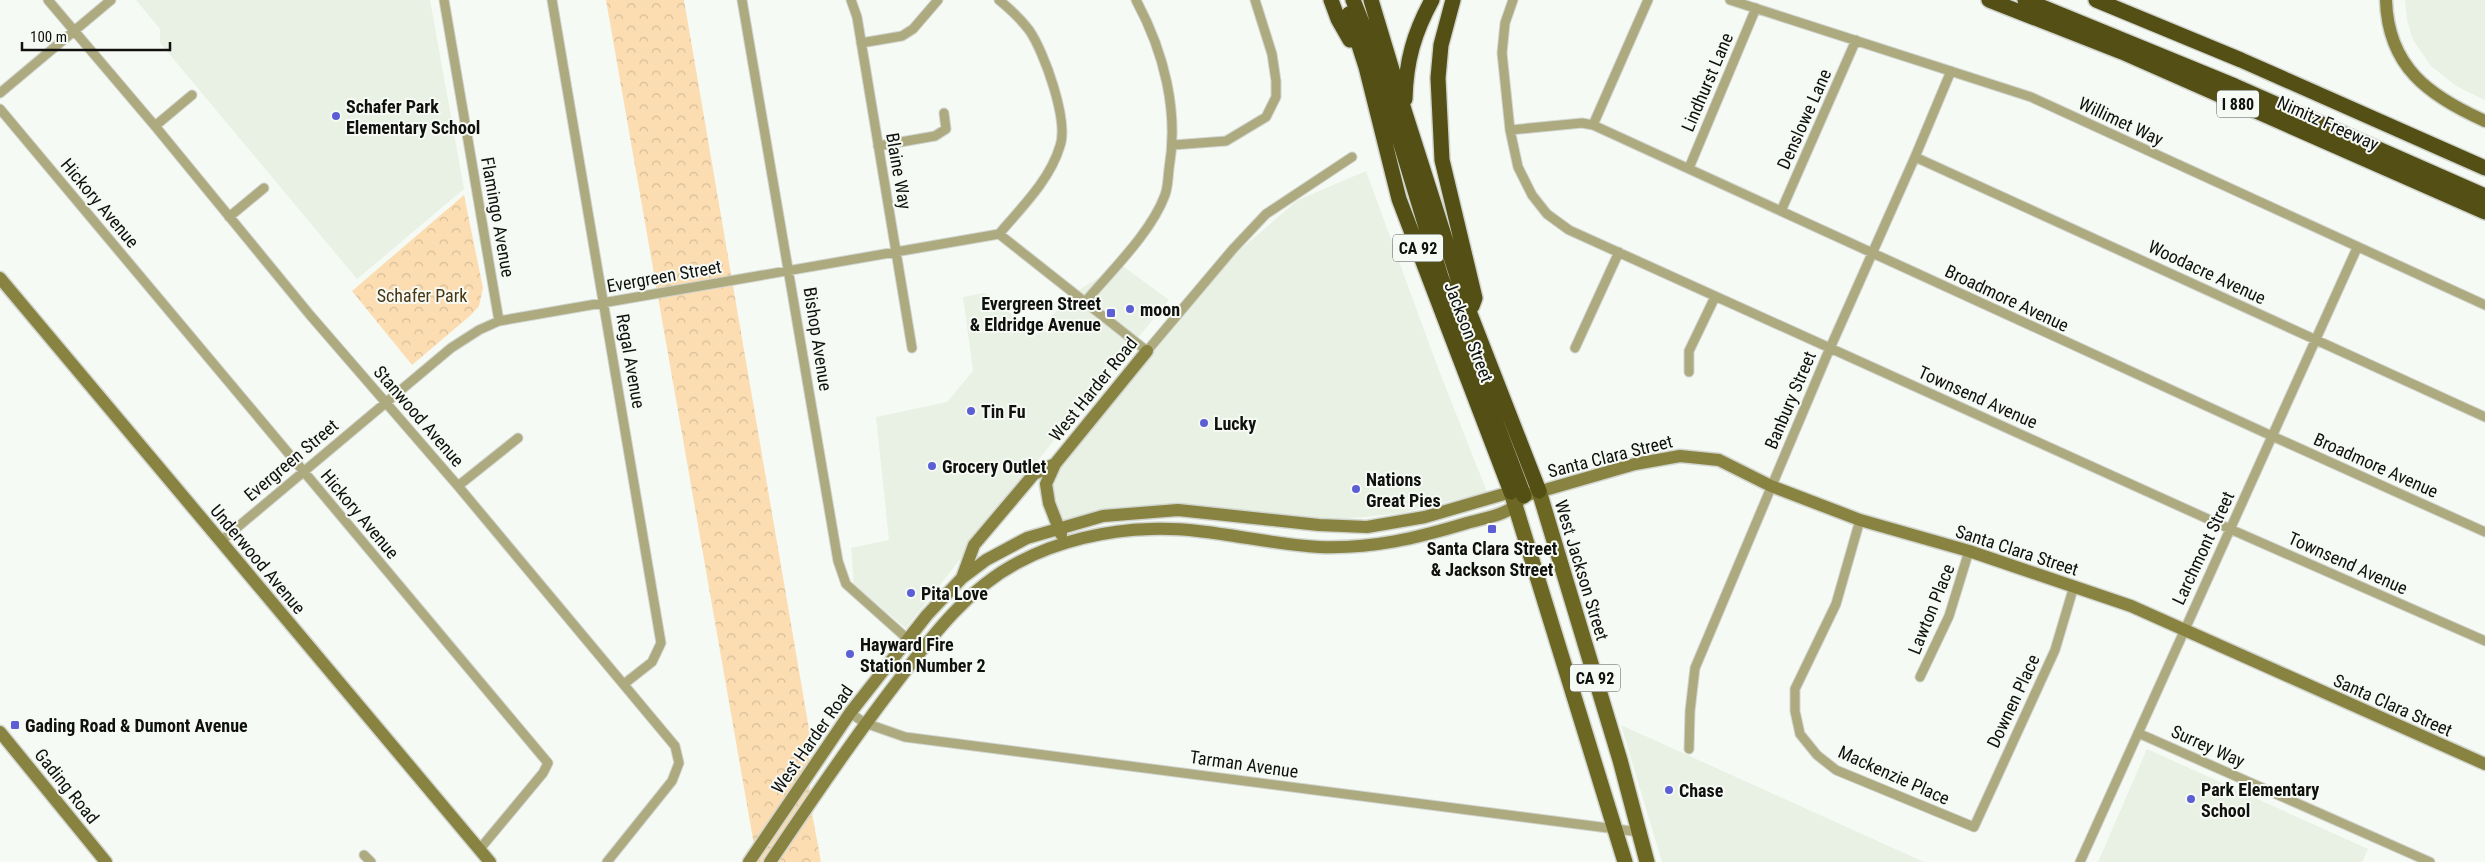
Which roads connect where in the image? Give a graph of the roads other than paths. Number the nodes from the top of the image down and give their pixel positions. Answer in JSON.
{"nodes":[{"id":1,"x":48,"y":0,"type":"edge"},
{"id":2,"x":111,"y":0,"type":"edge"},
{"id":3,"x":444,"y":0,"type":"edge"},
{"id":4,"x":552,"y":0,"type":"edge"},
{"id":5,"x":742,"y":0,"type":"edge"},
{"id":6,"x":850,"y":0,"type":"edge"},
{"id":7,"x":938,"y":0,"type":"edge"},
{"id":8,"x":999,"y":0,"type":"edge"},
{"id":9,"x":1136,"y":0,"type":"edge"},
{"id":10,"x":1255,"y":0,"type":"edge"},
{"id":11,"x":1331,"y":0,"type":"edge"},
{"id":12,"x":1344,"y":0,"type":"edge"},
{"id":13,"x":1353,"y":0,"type":"edge"},
{"id":14,"x":1371,"y":0,"type":"edge"},
{"id":15,"x":1453,"y":0,"type":"edge"},
{"id":16,"x":1512,"y":0,"type":"edge"},
{"id":17,"x":1648,"y":0,"type":"edge"},
{"id":18,"x":1730,"y":0,"type":"edge"},
{"id":19,"x":1989,"y":0,"type":"edge"},
{"id":20,"x":2025,"y":0,"type":"edge"},
{"id":21,"x":2050,"y":0,"type":"edge"},
{"id":22,"x":2096,"y":0,"type":"edge"},
{"id":23,"x":2386,"y":0,"type":"edge"},
{"id":24,"x":1431,"y":2,"type":"edge"},
{"id":25,"x":1756,"y":8,"type":"junction"},
{"id":26,"x":74,"y":31,"type":"junction"},
{"id":27,"x":1856,"y":40,"type":"junction"},
{"id":28,"x":861,"y":43,"type":"junction"},
{"id":29,"x":1366,"y":68,"type":"junction"},
{"id":30,"x":1951,"y":71,"type":"junction"},
{"id":31,"x":0,"y":93,"type":"edge"},
{"id":32,"x":192,"y":94,"type":"dead end"},
{"id":33,"x":0,"y":109,"type":"edge"},
{"id":34,"x":944,"y":112,"type":"dead end"},
{"id":35,"x":1405,"y":113,"type":"junction"},
{"id":36,"x":2485,"y":121,"type":"edge"},
{"id":37,"x":1593,"y":125,"type":"junction"},
{"id":38,"x":155,"y":126,"type":"junction"},
{"id":39,"x":1510,"y":130,"type":"junction"},
{"id":40,"x":1173,"y":144,"type":"junction"},
{"id":41,"x":878,"y":146,"type":"junction"},
{"id":42,"x":1352,"y":157,"type":"dead end"},
{"id":43,"x":1915,"y":157,"type":"junction"},
{"id":44,"x":1689,"y":168,"type":"junction"},
{"id":45,"x":2485,"y":168,"type":"edge"},
{"id":46,"x":2485,"y":186,"type":"edge"},
{"id":47,"x":264,"y":188,"type":"dead end"},
{"id":48,"x":2485,"y":196,"type":"edge"},
{"id":49,"x":1781,"y":211,"type":"junction"},
{"id":50,"x":2485,"y":212,"type":"edge"},
{"id":51,"x":229,"y":217,"type":"junction"},
{"id":52,"x":999,"y":234,"type":"junction"},
{"id":53,"x":2357,"y":248,"type":"junction"},
{"id":54,"x":897,"y":251,"type":"junction"},
{"id":55,"x":1619,"y":252,"type":"junction"},
{"id":56,"x":1871,"y":253,"type":"junction"},
{"id":57,"x":790,"y":270,"type":"junction"},
{"id":58,"x":0,"y":278,"type":"edge"},
{"id":59,"x":1715,"y":296,"type":"junction"},
{"id":60,"x":604,"y":302,"type":"junction"},
{"id":61,"x":1085,"y":302,"type":"junction"},
{"id":62,"x":2485,"y":305,"type":"edge"},
{"id":63,"x":1470,"y":310,"type":"junction"},
{"id":64,"x":499,"y":322,"type":"junction"},
{"id":65,"x":2316,"y":339,"type":"junction"},
{"id":66,"x":912,"y":348,"type":"dead end"},
{"id":67,"x":1575,"y":348,"type":"dead end"},
{"id":68,"x":1830,"y":348,"type":"junction"},
{"id":69,"x":1147,"y":351,"type":"junction"},
{"id":70,"x":1690,"y":372,"type":"dead end"},
{"id":71,"x":386,"y":402,"type":"junction"},
{"id":72,"x":2485,"y":417,"type":"edge"},
{"id":73,"x":2272,"y":436,"type":"junction"},
{"id":74,"x":518,"y":438,"type":"dead end"},
{"id":75,"x":1055,"y":464,"type":"junction"},
{"id":76,"x":303,"y":472,"type":"junction"},
{"id":77,"x":458,"y":486,"type":"junction"},
{"id":78,"x":1771,"y":486,"type":"junction"},
{"id":79,"x":1539,"y":491,"type":"junction"},
{"id":80,"x":1517,"y":498,"type":"junction"},
{"id":81,"x":1860,"y":520,"type":"junction"},
{"id":82,"x":1058,"y":527,"type":"junction"},
{"id":83,"x":2230,"y":529,"type":"junction"},
{"id":84,"x":2485,"y":532,"type":"edge"},
{"id":85,"x":221,"y":541,"type":"junction"},
{"id":86,"x":1064,"y":544,"type":"junction"},
{"id":87,"x":1969,"y":551,"type":"junction"},
{"id":88,"x":962,"y":578,"type":"junction"},
{"id":89,"x":2074,"y":586,"type":"junction"},
{"id":90,"x":2183,"y":629,"type":"junction"},
{"id":91,"x":908,"y":639,"type":"junction"},
{"id":92,"x":2485,"y":641,"type":"edge"},
{"id":93,"x":921,"y":651,"type":"junction"},
{"id":94,"x":884,"y":670,"type":"junction"},
{"id":95,"x":1920,"y":677,"type":"dead end"},
{"id":96,"x":898,"y":681,"type":"junction"},
{"id":97,"x":624,"y":684,"type":"junction"},
{"id":98,"x":850,"y":713,"type":"junction"},
{"id":99,"x":865,"y":724,"type":"junction"},
{"id":100,"x":0,"y":732,"type":"edge"},
{"id":101,"x":2138,"y":733,"type":"junction"},
{"id":102,"x":1689,"y":749,"type":"dead end"},
{"id":103,"x":2485,"y":764,"type":"edge"},
{"id":104,"x":1974,"y":827,"type":"joint"},
{"id":105,"x":1615,"y":829,"type":"junction"},
{"id":106,"x":1639,"y":832,"type":"junction"},
{"id":107,"x":479,"y":850,"type":"junction"},
{"id":108,"x":106,"y":862,"type":"edge"},
{"id":109,"x":490,"y":862,"type":"edge"},
{"id":110,"x":607,"y":862,"type":"edge"},
{"id":111,"x":749,"y":862,"type":"edge"},
{"id":112,"x":770,"y":862,"type":"edge"},
{"id":113,"x":1625,"y":862,"type":"edge"},
{"id":114,"x":1647,"y":862,"type":"edge"},
{"id":115,"x":2080,"y":862,"type":"edge"},
{"id":116,"x":2430,"y":862,"type":"edge"}],
"edges":[{"from":1,"to":26,"type":"street","name":"Stanwood Avenue"},
{"from":2,"to":26,"type":"street"},
{"from":3,"to":64,"type":"street","name":"Flamingo Avenue"},
{"from":4,"to":60,"type":"street","name":"Regal Avenue"},
{"from":5,"to":57,"type":"street","name":"Bishop Avenue"},
{"from":6,"to":28,"type":"street","name":"Blaine Way"},
{"from":7,"to":28,"type":"street"},
{"from":8,"to":52,"type":"street"},
{"from":9,"to":40,"type":"street"},
{"from":10,"to":40,"type":"street"},
{"from":11,"to":29,"type":"highway"},
{"from":12,"to":29,"type":"highway","number":"CA 92"},
{"from":13,"to":80,"type":"highway"},
{"from":14,"to":35,"type":"highway","number":"CA 92"},
{"from":15,"to":63,"type":"highway"},
{"from":16,"to":39,"type":"street"},
{"from":17,"to":37,"type":"street"},
{"from":18,"to":25,"type":"street","name":"Willimet Way"},
{"from":19,"to":50,"type":"highway","name":"Nimitz Freeway","number":"I 880"},
{"from":20,"to":48,"type":"highway","number":"I 880"},
{"from":21,"to":46,"type":"highway","number":"I 880"},
{"from":22,"to":45,"type":"highway","name":"Nimitz Freeway","number":"I 880"},
{"from":23,"to":36,"type":"main road"},
{"from":24,"to":35,"type":"highway"},
{"from":25,"to":27,"type":"street","name":"Willimet Way"},
{"from":25,"to":44,"type":"street","name":"Lindhurst Lane"},
{"from":26,"to":31,"type":"street"},
{"from":26,"to":38,"type":"street","name":"Stanwood Avenue"},
{"from":27,"to":30,"type":"street","name":"Willimet Way"},
{"from":27,"to":49,"type":"street","name":"Denslowe Lane"},
{"from":28,"to":41,"type":"street","name":"Blaine Way"},
{"from":29,"to":80,"type":"highway","name":"Jackson Street","number":"CA 92"},
{"from":30,"to":43,"type":"street","name":"Banbury Street"},
{"from":30,"to":53,"type":"street","name":"Willimet Way"},
{"from":32,"to":38,"type":"street"},
{"from":33,"to":76,"type":"street","name":"Hickory Avenue"},
{"from":34,"to":41,"type":"street"},
{"from":35,"to":63,"type":"highway","number":"CA 92"},
{"from":37,"to":39,"type":"street","name":"Broadmore Avenue"},
{"from":37,"to":44,"type":"street","name":"Broadmore Avenue"},
{"from":38,"to":51,"type":"street","name":"Stanwood Avenue"},
{"from":39,"to":55,"type":"street","name":"Townsend Avenue"},
{"from":40,"to":61,"type":"street"},
{"from":41,"to":54,"type":"street","name":"Blaine Way"},
{"from":42,"to":69,"type":"street","name":"West Harder Road"},
{"from":43,"to":56,"type":"street","name":"Banbury Street"},
{"from":43,"to":65,"type":"street","name":"Woodacre Avenue"},
{"from":44,"to":49,"type":"street","name":"Broadmore Avenue"},
{"from":47,"to":51,"type":"street"},
{"from":49,"to":56,"type":"street","name":"Broadmore Avenue"},
{"from":51,"to":71,"type":"street","name":"Stanwood Avenue"},
{"from":52,"to":54,"type":"street","name":"Evergreen Street"},
{"from":52,"to":61,"type":"street"},
{"from":53,"to":62,"type":"street","name":"Willimet Way"},
{"from":53,"to":65,"type":"street","name":"Larchmont Street"},
{"from":54,"to":57,"type":"street","name":"Evergreen Street"},
{"from":54,"to":66,"type":"street","name":"Blaine Way"},
{"from":55,"to":59,"type":"street","name":"Townsend Avenue"},
{"from":55,"to":67,"type":"street"},
{"from":56,"to":68,"type":"street","name":"Banbury Street"},
{"from":56,"to":73,"type":"street","name":"Broadmore Avenue"},
{"from":57,"to":60,"type":"street","name":"Evergreen Street"},
{"from":57,"to":91,"type":"street","name":"Bishop Avenue"},
{"from":58,"to":85,"type":"main road","name":"Underwood Avenue"},
{"from":59,"to":68,"type":"street","name":"Townsend Avenue"},
{"from":59,"to":70,"type":"street"},
{"from":60,"to":64,"type":"street","name":"Evergreen Street"},
{"from":60,"to":97,"type":"street","name":"Regal Avenue"},
{"from":61,"to":69,"type":"street"},
{"from":63,"to":79,"type":"highway","name":"Jackson Street","number":"CA 92"},
{"from":64,"to":71,"type":"street","name":"Evergreen Street"},
{"from":65,"to":72,"type":"street","name":"Woodacre Avenue"},
{"from":65,"to":73,"type":"street","name":"Larchmont Street"},
{"from":68,"to":78,"type":"street","name":"Banbury Street"},
{"from":68,"to":83,"type":"street","name":"Townsend Avenue"},
{"from":69,"to":75,"type":"main road","name":"West Harder Road"},
{"from":71,"to":76,"type":"street","name":"Evergreen Street"},
{"from":71,"to":77,"type":"street","name":"Stanwood Avenue"},
{"from":73,"to":83,"type":"street","name":"Larchmont Street"},
{"from":73,"to":84,"type":"street","name":"Broadmore Avenue"},
{"from":74,"to":77,"type":"street"},
{"from":75,"to":82,"type":"main road","name":"West Harder Road"},
{"from":75,"to":88,"type":"main road"},
{"from":76,"to":85,"type":"street","name":"Evergreen Street"},
{"from":76,"to":107,"type":"street","name":"Hickory Avenue"},
{"from":77,"to":97,"type":"street","name":"Stanwood Avenue"},
{"from":78,"to":79,"type":"main road","name":"Santa Clara Street"},
{"from":78,"to":81,"type":"main road","name":"Santa Clara Street"},
{"from":78,"to":102,"type":"street","name":"Banbury Street"},
{"from":79,"to":80,"type":"main road","name":"Santa Clara Street"},
{"from":79,"to":106,"type":"main road","name":"West Jackson Street","number":"CA 92"},
{"from":80,"to":82,"type":"main road","name":"Santa Clara Street"},
{"from":80,"to":86,"type":"main road","name":"Santa Clara Street"},
{"from":80,"to":105,"type":"main road","number":"CA 92"},
{"from":81,"to":87,"type":"main road","name":"Santa Clara Street"},
{"from":81,"to":104,"type":"street","name":"Mackenzie Place"},
{"from":82,"to":86,"type":"main road","name":"West Harder Road"},
{"from":82,"to":88,"type":"main road","name":"Santa Clara Street"},
{"from":83,"to":90,"type":"street","name":"Larchmont Street"},
{"from":83,"to":92,"type":"street","name":"Townsend Avenue"},
{"from":85,"to":107,"type":"main road","name":"Underwood Avenue"},
{"from":86,"to":93,"type":"main road","name":"Santa Clara Street"},
{"from":87,"to":89,"type":"main road","name":"Santa Clara Street"},
{"from":87,"to":95,"type":"street","name":"Lawton Place"},
{"from":88,"to":91,"type":"main road","name":"Santa Clara Street"},
{"from":89,"to":90,"type":"main road","name":"Santa Clara Street"},
{"from":89,"to":104,"type":"street","name":"Downen Place"},
{"from":90,"to":101,"type":"street","name":"Larchmont Street"},
{"from":90,"to":103,"type":"main road","name":"Santa Clara Street"},
{"from":91,"to":93,"type":"street","name":"Bishop Avenue"},
{"from":91,"to":94,"type":"main road","name":"West Harder Road"},
{"from":93,"to":96,"type":"main road","name":"West Harder Road"},
{"from":94,"to":96,"type":"main road"},
{"from":94,"to":98,"type":"main road","name":"West Harder Road"},
{"from":96,"to":99,"type":"main road","name":"West Harder Road"},
{"from":97,"to":110,"type":"street","name":"Stanwood Avenue"},
{"from":98,"to":99,"type":"street","name":"Tarman Avenue"},
{"from":98,"to":111,"type":"main road","name":"West Harder Road"},
{"from":99,"to":105,"type":"street","name":"Tarman Avenue"},
{"from":99,"to":112,"type":"main road","name":"West Harder Road"},
{"from":100,"to":108,"type":"main road","name":"Gading Road"},
{"from":101,"to":115,"type":"street","name":"Larchmont Street"},
{"from":101,"to":116,"type":"street","name":"Surrey Way"},
{"from":105,"to":106,"type":"street","name":"Tarman Avenue"},
{"from":105,"to":113,"type":"main road","number":"CA 92"},
{"from":106,"to":114,"type":"main road","number":"CA 92"},
{"from":107,"to":109,"type":"main road","name":"Underwood Avenue"}]}
